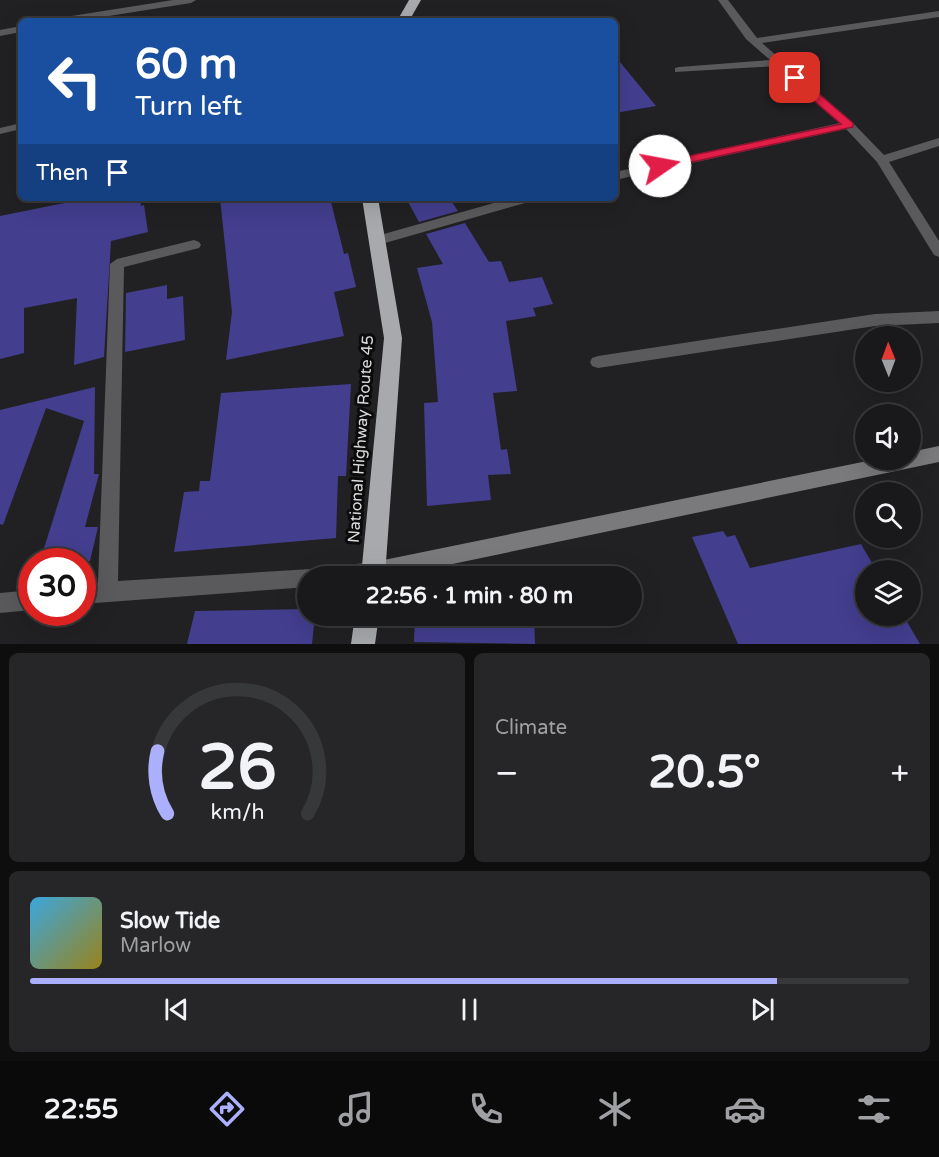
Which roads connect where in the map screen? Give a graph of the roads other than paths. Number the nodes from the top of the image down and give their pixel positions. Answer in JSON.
{"nodes":[{"id":1,"x":190,"y":0,"type":"edge"},
{"id":2,"x":415,"y":0,"type":"edge"},
{"id":3,"x":723,"y":0,"type":"edge"},
{"id":4,"x":939,"y":14,"type":"edge"},
{"id":5,"x":78,"y":18,"type":"edge"},
{"id":6,"x":405,"y":18,"type":"edge"},
{"id":7,"x":18,"y":29,"type":"edge"},
{"id":8,"x":0,"y":33,"type":"edge"},
{"id":9,"x":754,"y":41,"type":"junction"},
{"id":10,"x":777,"y":63,"type":"junction"},
{"id":11,"x":679,"y":70,"type":"dead end"},
{"id":12,"x":849,"y":125,"type":"junction"},
{"id":13,"x":18,"y":127,"type":"edge"},
{"id":14,"x":0,"y":131,"type":"edge"},
{"id":15,"x":939,"y":142,"type":"edge"},
{"id":16,"x":882,"y":160,"type":"junction"},
{"id":17,"x":618,"y":175,"type":"edge"},
{"id":18,"x":371,"y":201,"type":"edge"},
{"id":19,"x":516,"y":201,"type":"edge"},
{"id":20,"x":378,"y":240,"type":"junction"},
{"id":21,"x":194,"y":245,"type":"dead end"},
{"id":22,"x":939,"y":252,"type":"edge"},
{"id":23,"x":939,"y":317,"type":"edge"},
{"id":24,"x":598,"y":362,"type":"dead end"},
{"id":25,"x":939,"y":454,"type":"edge"},
{"id":26,"x":374,"y":566,"type":"edge"},
{"id":27,"x":411,"y":566,"type":"edge"},
{"id":28,"x":297,"y":578,"type":"edge"},
{"id":29,"x":108,"y":591,"type":"junction"},
{"id":30,"x":96,"y":592,"type":"edge"},
{"id":31,"x":18,"y":601,"type":"edge"},
{"id":32,"x":0,"y":603,"type":"edge"},
{"id":33,"x":366,"y":626,"type":"edge"},
{"id":34,"x":363,"y":644,"type":"edge"}],
"edges":[{"from":1,"to":5,"type":"street"},
{"from":2,"to":6,"type":"highway"},
{"from":3,"to":9,"type":"street"},
{"from":4,"to":9,"type":"street"},
{"from":7,"to":8,"type":"street"},
{"from":9,"to":10,"type":"street"},
{"from":10,"to":11,"type":"street"},
{"from":10,"to":12,"type":"street"},
{"from":12,"to":16,"type":"street"},
{"from":12,"to":17,"type":"street"},
{"from":13,"to":14,"type":"street"},
{"from":15,"to":16,"type":"street"},
{"from":16,"to":22,"type":"street"},
{"from":18,"to":20,"type":"highway","name":"National Highway Route 45"},
{"from":19,"to":20,"type":"street"},
{"from":20,"to":26,"type":"highway","name":"National Highway Route 45"},
{"from":21,"to":29,"type":"street"},
{"from":23,"to":24,"type":"street"},
{"from":25,"to":27,"type":"street"},
{"from":28,"to":29,"type":"street"},
{"from":29,"to":30,"type":"street"},
{"from":31,"to":32,"type":"street"},
{"from":33,"to":34,"type":"highway"}]}
